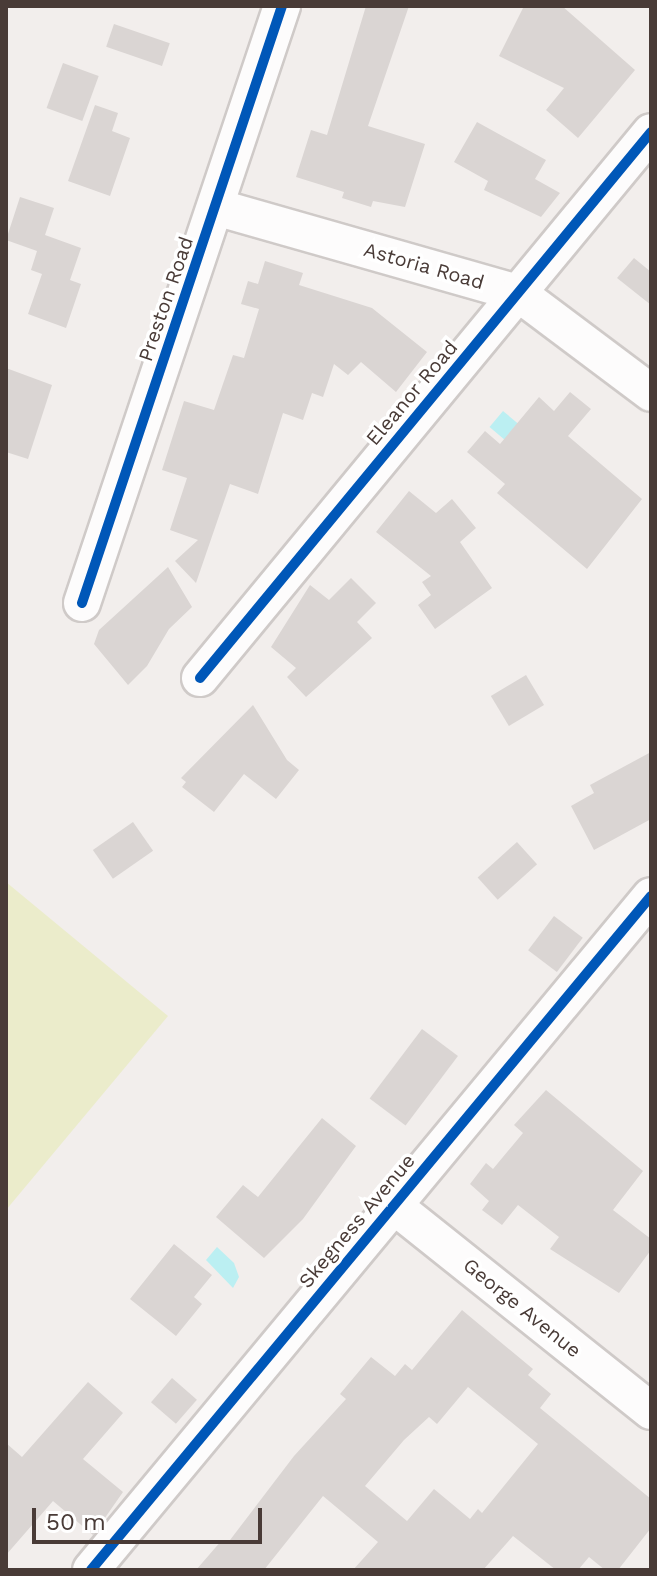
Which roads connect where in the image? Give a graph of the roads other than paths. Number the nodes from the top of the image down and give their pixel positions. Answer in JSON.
{"nodes":[{"id":1,"x":282,"y":6,"type":"edge"},
{"id":2,"x":651,"y":132,"type":"edge"},
{"id":3,"x":216,"y":207,"type":"junction"},
{"id":4,"x":518,"y":293,"type":"junction"},
{"id":5,"x":651,"y":393,"type":"edge"},
{"id":6,"x":82,"y":603,"type":"dead end"},
{"id":7,"x":200,"y":678,"type":"dead end"},
{"id":8,"x":651,"y":896,"type":"edge"},
{"id":9,"x":393,"y":1205,"type":"junction"},
{"id":10,"x":651,"y":1411,"type":"edge"},
{"id":11,"x":91,"y":1570,"type":"edge"}],
"edges":[{"from":1,"to":3,"type":"street","name":"Preston Road"},
{"from":2,"to":4,"type":"street","name":"Eleanor Road"},
{"from":3,"to":4,"type":"street","name":"Astoria Road"},
{"from":3,"to":6,"type":"street","name":"Preston Road"},
{"from":4,"to":5,"type":"street","name":"Astoria Road"},
{"from":4,"to":7,"type":"street","name":"Eleanor Road"},
{"from":8,"to":9,"type":"street","name":"Skegness Avenue"},
{"from":9,"to":10,"type":"street","name":"George Avenue"},
{"from":9,"to":11,"type":"street","name":"Skegness Avenue"}]}
